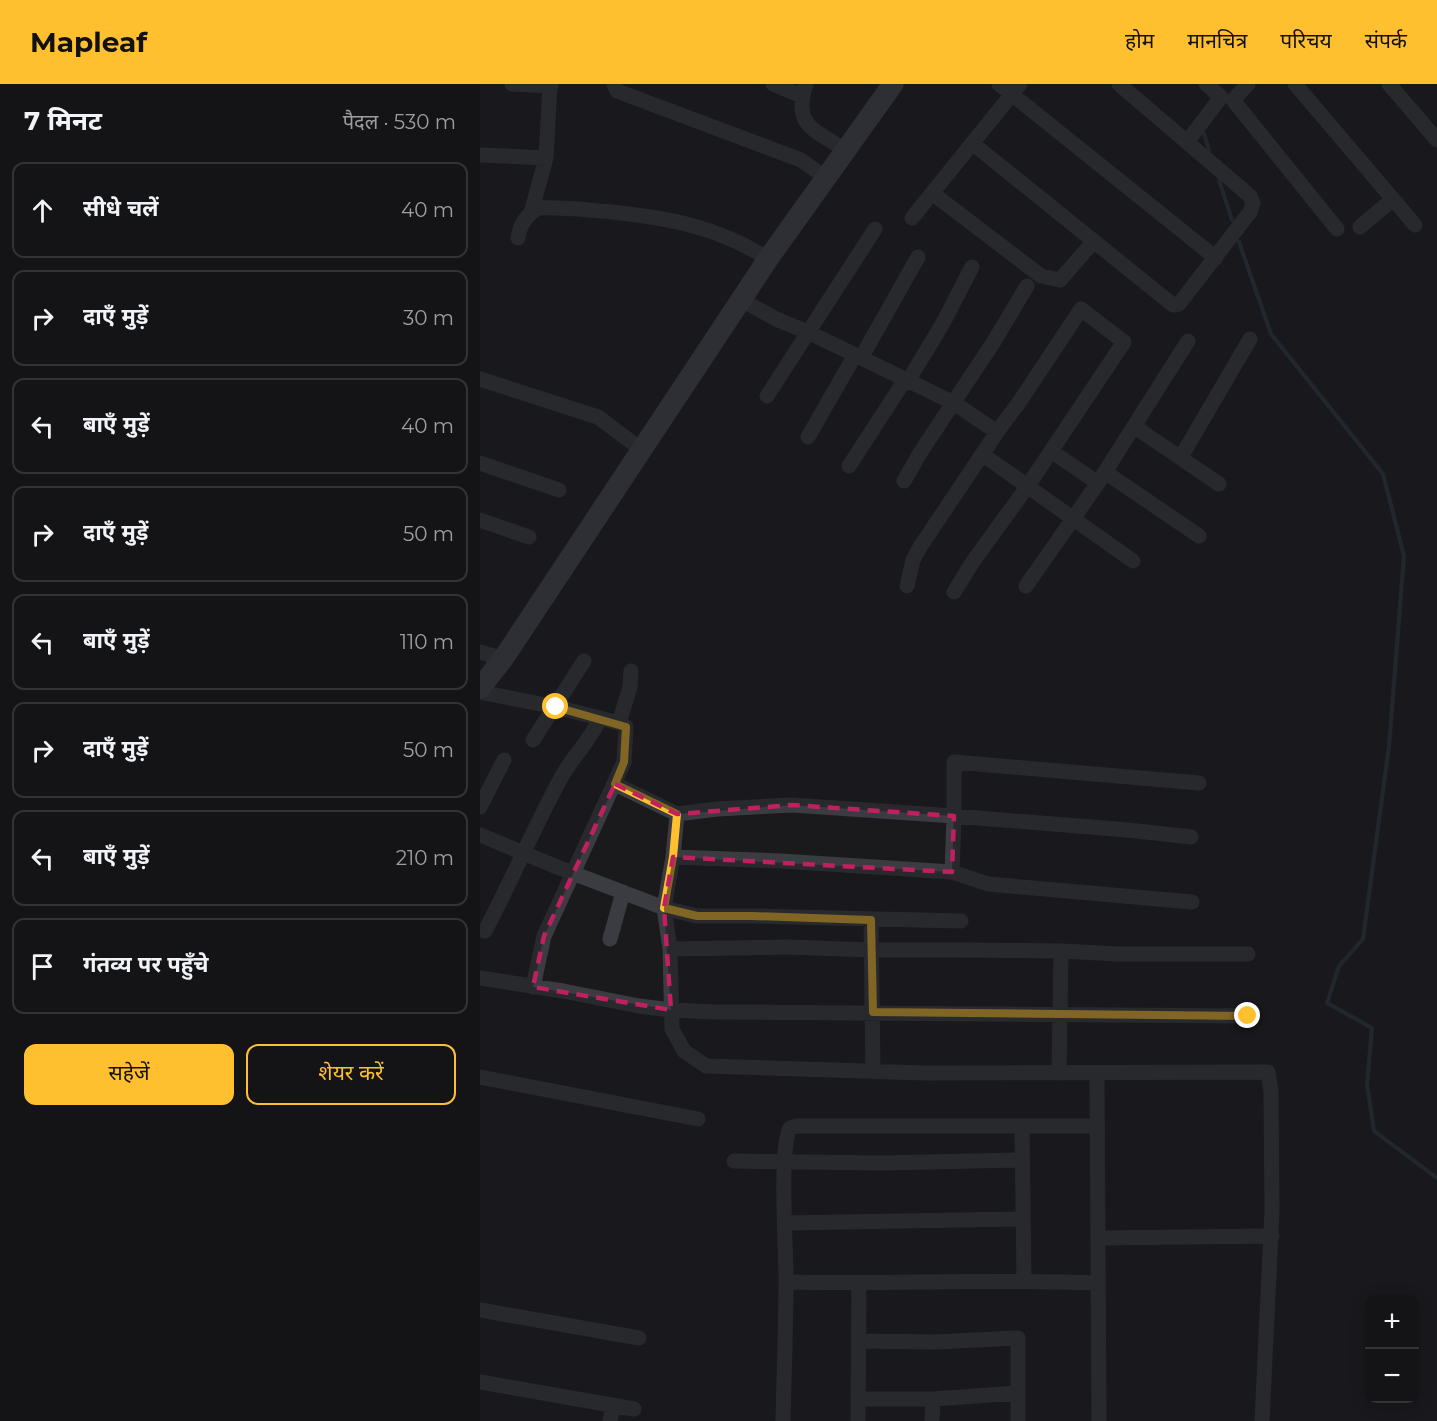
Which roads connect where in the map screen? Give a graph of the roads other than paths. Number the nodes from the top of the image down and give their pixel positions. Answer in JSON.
{"nodes":[{"id":1,"x":512,"y":84,"type":"edge"},
{"id":2,"x":614,"y":84,"type":"edge"},
{"id":3,"x":773,"y":84,"type":"edge"},
{"id":4,"x":893,"y":84,"type":"edge"},
{"id":5,"x":999,"y":84,"type":"edge"},
{"id":6,"x":1119,"y":84,"type":"edge"},
{"id":7,"x":1206,"y":84,"type":"edge"},
{"id":8,"x":1248,"y":84,"type":"edge"},
{"id":9,"x":1295,"y":84,"type":"edge"},
{"id":10,"x":1389,"y":84,"type":"edge"},
{"id":11,"x":550,"y":85,"type":"edge"},
{"id":12,"x":1016,"y":89,"type":"edge"},
{"id":13,"x":804,"y":90,"type":"edge"},
{"id":14,"x":1437,"y":140,"type":"edge"},
{"id":15,"x":972,"y":142,"type":"junction"},
{"id":16,"x":1187,"y":142,"type":"junction"},
{"id":17,"x":846,"y":151,"type":"junction"},
{"id":18,"x":480,"y":155,"type":"edge"},
{"id":19,"x":546,"y":158,"type":"junction"},
{"id":20,"x":826,"y":178,"type":"junction"},
{"id":21,"x":932,"y":193,"type":"junction"},
{"id":22,"x":1393,"y":199,"type":"junction"},
{"id":23,"x":531,"y":213,"type":"junction"},
{"id":24,"x":912,"y":218,"type":"dead end"},
{"id":25,"x":1415,"y":225,"type":"dead end"},
{"id":26,"x":1360,"y":227,"type":"dead end"},
{"id":27,"x":875,"y":229,"type":"dead end"},
{"id":28,"x":1337,"y":230,"type":"dead end"},
{"id":29,"x":518,"y":238,"type":"dead end"},
{"id":30,"x":1094,"y":241,"type":"junction"},
{"id":31,"x":918,"y":257,"type":"dead end"},
{"id":32,"x":1216,"y":258,"type":"junction"},
{"id":33,"x":768,"y":259,"type":"junction"},
{"id":34,"x":972,"y":267,"type":"dead end"},
{"id":35,"x":1027,"y":286,"type":"dead end"},
{"id":36,"x":742,"y":300,"type":"junction"},
{"id":37,"x":810,"y":333,"type":"junction"},
{"id":38,"x":1250,"y":339,"type":"dead end"},
{"id":39,"x":1188,"y":341,"type":"dead end"},
{"id":40,"x":858,"y":356,"type":"junction"},
{"id":41,"x":480,"y":380,"type":"edge"},
{"id":42,"x":908,"y":381,"type":"junction"},
{"id":43,"x":767,"y":396,"type":"dead end"},
{"id":44,"x":954,"y":403,"type":"junction"},
{"id":45,"x":1135,"y":427,"type":"junction"},
{"id":46,"x":997,"y":432,"type":"junction"},
{"id":47,"x":808,"y":437,"type":"dead end"},
{"id":48,"x":642,"y":450,"type":"junction"},
{"id":49,"x":1052,"y":451,"type":"junction"},
{"id":50,"x":982,"y":454,"type":"junction"},
{"id":51,"x":1181,"y":457,"type":"junction"},
{"id":52,"x":480,"y":464,"type":"edge"},
{"id":53,"x":849,"y":466,"type":"dead end"},
{"id":54,"x":1102,"y":478,"type":"junction"},
{"id":55,"x":904,"y":481,"type":"dead end"},
{"id":56,"x":1219,"y":484,"type":"dead end"},
{"id":57,"x":1027,"y":488,"type":"junction"},
{"id":58,"x":559,"y":490,"type":"dead end"},
{"id":59,"x":1073,"y":519,"type":"junction"},
{"id":60,"x":480,"y":520,"type":"edge"},
{"id":61,"x":1198,"y":536,"type":"dead end"},
{"id":62,"x":529,"y":537,"type":"dead end"},
{"id":63,"x":1133,"y":561,"type":"dead end"},
{"id":64,"x":907,"y":586,"type":"dead end"},
{"id":65,"x":1026,"y":586,"type":"dead end"},
{"id":66,"x":954,"y":592,"type":"dead end"},
{"id":67,"x":480,"y":652,"type":"edge"},
{"id":68,"x":503,"y":658,"type":"junction"},
{"id":69,"x":584,"y":661,"type":"dead end"},
{"id":70,"x":631,"y":672,"type":"dead end"},
{"id":71,"x":480,"y":690,"type":"edge"},
{"id":72,"x":556,"y":707,"type":"junction"},
{"id":73,"x":600,"y":718,"type":"junction"},
{"id":74,"x":619,"y":723,"type":"junction"},
{"id":75,"x":533,"y":740,"type":"dead end"},
{"id":76,"x":504,"y":760,"type":"dead end"},
{"id":77,"x":1199,"y":783,"type":"dead end"},
{"id":78,"x":615,"y":784,"type":"junction"},
{"id":79,"x":480,"y":807,"type":"edge"},
{"id":80,"x":677,"y":814,"type":"junction"},
{"id":81,"x":954,"y":816,"type":"junction"},
{"id":82,"x":480,"y":835,"type":"edge"},
{"id":83,"x":1191,"y":837,"type":"dead end"},
{"id":84,"x":522,"y":852,"type":"junction"},
{"id":85,"x":673,"y":857,"type":"junction"},
{"id":86,"x":952,"y":872,"type":"junction"},
{"id":87,"x":573,"y":874,"type":"junction"},
{"id":88,"x":623,"y":892,"type":"junction"},
{"id":89,"x":1192,"y":902,"type":"dead end"},
{"id":90,"x":664,"y":908,"type":"junction"},
{"id":91,"x":871,"y":920,"type":"junction"},
{"id":92,"x":961,"y":921,"type":"dead end"},
{"id":93,"x":485,"y":931,"type":"dead end"},
{"id":94,"x":610,"y":939,"type":"dead end"},
{"id":95,"x":670,"y":949,"type":"junction"},
{"id":96,"x":872,"y":950,"type":"junction"},
{"id":97,"x":1061,"y":951,"type":"junction"},
{"id":98,"x":1248,"y":954,"type":"dead end"},
{"id":99,"x":480,"y":978,"type":"edge"},
{"id":100,"x":533,"y":987,"type":"junction"},
{"id":101,"x":671,"y":1010,"type":"junction"},
{"id":102,"x":873,"y":1012,"type":"junction"},
{"id":103,"x":1060,"y":1015,"type":"junction"},
{"id":104,"x":1248,"y":1016,"type":"dead end"},
{"id":105,"x":873,"y":1071,"type":"junction"},
{"id":106,"x":1059,"y":1073,"type":"junction"},
{"id":107,"x":1097,"y":1073,"type":"junction"},
{"id":108,"x":480,"y":1077,"type":"edge"},
{"id":109,"x":698,"y":1119,"type":"dead end"},
{"id":110,"x":1022,"y":1126,"type":"junction"},
{"id":111,"x":1098,"y":1126,"type":"junction"},
{"id":112,"x":1022,"y":1160,"type":"junction"},
{"id":113,"x":734,"y":1161,"type":"dead end"},
{"id":114,"x":785,"y":1162,"type":"junction"},
{"id":115,"x":1023,"y":1219,"type":"junction"},
{"id":116,"x":785,"y":1223,"type":"junction"},
{"id":117,"x":1272,"y":1236,"type":"junction"},
{"id":118,"x":1098,"y":1238,"type":"junction"},
{"id":119,"x":1024,"y":1280,"type":"junction"},
{"id":120,"x":786,"y":1282,"type":"junction"},
{"id":121,"x":1098,"y":1283,"type":"junction"},
{"id":122,"x":859,"y":1284,"type":"junction"},
{"id":123,"x":480,"y":1310,"type":"edge"},
{"id":124,"x":639,"y":1338,"type":"dead end"},
{"id":125,"x":859,"y":1341,"type":"junction"},
{"id":126,"x":480,"y":1382,"type":"edge"},
{"id":127,"x":1018,"y":1393,"type":"junction"},
{"id":128,"x":858,"y":1399,"type":"junction"},
{"id":129,"x":933,"y":1399,"type":"junction"},
{"id":130,"x":634,"y":1410,"type":"dead end"},
{"id":131,"x":612,"y":1413,"type":"edge"},
{"id":132,"x":783,"y":1421,"type":"edge"},
{"id":133,"x":858,"y":1421,"type":"edge"},
{"id":134,"x":932,"y":1421,"type":"edge"},
{"id":135,"x":1018,"y":1421,"type":"edge"},
{"id":136,"x":1099,"y":1421,"type":"edge"},
{"id":137,"x":1262,"y":1421,"type":"edge"}],
"edges":[{"from":1,"to":11,"type":"street"},
{"from":2,"to":20,"type":"street"},
{"from":3,"to":13,"type":"street"},
{"from":4,"to":17,"type":"street"},
{"from":5,"to":12,"type":"street"},
{"from":6,"to":16,"type":"street"},
{"from":7,"to":16,"type":"street"},
{"from":8,"to":28,"type":"street"},
{"from":9,"to":22,"type":"street"},
{"from":10,"to":14,"type":"street"},
{"from":11,"to":19,"type":"street"},
{"from":12,"to":15,"type":"street"},
{"from":12,"to":32,"type":"street"},
{"from":13,"to":17,"type":"street"},
{"from":15,"to":21,"type":"street"},
{"from":15,"to":30,"type":"street"},
{"from":16,"to":32,"type":"street"},
{"from":17,"to":20,"type":"street"},
{"from":18,"to":19,"type":"street"},
{"from":19,"to":23,"type":"street"},
{"from":20,"to":33,"type":"street"},
{"from":21,"to":24,"type":"street"},
{"from":21,"to":30,"type":"street"},
{"from":22,"to":25,"type":"street"},
{"from":22,"to":26,"type":"street"},
{"from":23,"to":29,"type":"street"},
{"from":23,"to":33,"type":"street"},
{"from":27,"to":37,"type":"street"},
{"from":30,"to":32,"type":"street"},
{"from":31,"to":40,"type":"street"},
{"from":33,"to":36,"type":"street"},
{"from":34,"to":42,"type":"street"},
{"from":35,"to":44,"type":"street"},
{"from":36,"to":37,"type":"street"},
{"from":36,"to":48,"type":"street"},
{"from":37,"to":40,"type":"street"},
{"from":37,"to":43,"type":"street"},
{"from":38,"to":51,"type":"street"},
{"from":39,"to":45,"type":"street"},
{"from":40,"to":42,"type":"street"},
{"from":40,"to":47,"type":"street"},
{"from":41,"to":48,"type":"street"},
{"from":42,"to":44,"type":"street"},
{"from":42,"to":53,"type":"street"},
{"from":44,"to":46,"type":"street"},
{"from":44,"to":55,"type":"street"},
{"from":45,"to":51,"type":"street"},
{"from":45,"to":54,"type":"street"},
{"from":46,"to":49,"type":"street"},
{"from":46,"to":50,"type":"street"},
{"from":48,"to":68,"type":"street"},
{"from":49,"to":54,"type":"street"},
{"from":49,"to":57,"type":"street"},
{"from":50,"to":57,"type":"street"},
{"from":50,"to":64,"type":"street"},
{"from":51,"to":56,"type":"street"},
{"from":52,"to":58,"type":"street"},
{"from":54,"to":59,"type":"street"},
{"from":54,"to":61,"type":"street"},
{"from":57,"to":59,"type":"street"},
{"from":57,"to":66,"type":"street"},
{"from":59,"to":63,"type":"street"},
{"from":59,"to":65,"type":"street"},
{"from":60,"to":62,"type":"street"},
{"from":67,"to":68,"type":"street"},
{"from":68,"to":71,"type":"street"},
{"from":69,"to":72,"type":"street"},
{"from":70,"to":74,"type":"street"},
{"from":71,"to":72,"type":"street"},
{"from":72,"to":73,"type":"street"},
{"from":72,"to":75,"type":"street"},
{"from":73,"to":74,"type":"street"},
{"from":73,"to":84,"type":"street"},
{"from":74,"to":78,"type":"street"},
{"from":76,"to":79,"type":"street"},
{"from":77,"to":81,"type":"street"},
{"from":78,"to":80,"type":"street"},
{"from":78,"to":87,"type":"street"},
{"from":80,"to":81,"type":"street"},
{"from":80,"to":85,"type":"street"},
{"from":81,"to":83,"type":"street"},
{"from":81,"to":86,"type":"street"},
{"from":82,"to":84,"type":"street"},
{"from":84,"to":87,"type":"street"},
{"from":84,"to":93,"type":"street"},
{"from":85,"to":86,"type":"street"},
{"from":85,"to":90,"type":"street"},
{"from":86,"to":89,"type":"street"},
{"from":87,"to":88,"type":"street"},
{"from":87,"to":100,"type":"street"},
{"from":88,"to":90,"type":"street"},
{"from":88,"to":94,"type":"street"},
{"from":90,"to":91,"type":"street"},
{"from":90,"to":95,"type":"street"},
{"from":91,"to":92,"type":"street"},
{"from":91,"to":96,"type":"street"},
{"from":95,"to":96,"type":"street"},
{"from":95,"to":101,"type":"street"},
{"from":96,"to":97,"type":"street"},
{"from":96,"to":102,"type":"street"},
{"from":97,"to":98,"type":"street"},
{"from":97,"to":103,"type":"street"},
{"from":99,"to":100,"type":"street"},
{"from":100,"to":101,"type":"street"},
{"from":101,"to":102,"type":"street"},
{"from":101,"to":105,"type":"street"},
{"from":102,"to":103,"type":"street"},
{"from":102,"to":105,"type":"street"},
{"from":103,"to":104,"type":"street"},
{"from":103,"to":106,"type":"street"},
{"from":105,"to":106,"type":"street"},
{"from":106,"to":107,"type":"street"},
{"from":107,"to":111,"type":"street"},
{"from":107,"to":117,"type":"street"},
{"from":108,"to":109,"type":"street"},
{"from":110,"to":111,"type":"street"},
{"from":110,"to":112,"type":"street"},
{"from":110,"to":114,"type":"street"},
{"from":111,"to":118,"type":"street"},
{"from":112,"to":114,"type":"street"},
{"from":112,"to":115,"type":"street"},
{"from":113,"to":114,"type":"street"},
{"from":114,"to":116,"type":"street"},
{"from":115,"to":116,"type":"street"},
{"from":115,"to":119,"type":"street"},
{"from":116,"to":120,"type":"street"},
{"from":117,"to":118,"type":"street"},
{"from":117,"to":137,"type":"street"},
{"from":118,"to":121,"type":"street"},
{"from":119,"to":121,"type":"street"},
{"from":119,"to":122,"type":"street"},
{"from":120,"to":122,"type":"street"},
{"from":120,"to":132,"type":"street"},
{"from":121,"to":136,"type":"street"},
{"from":122,"to":125,"type":"street"},
{"from":123,"to":124,"type":"street"},
{"from":125,"to":127,"type":"street"},
{"from":125,"to":128,"type":"street"},
{"from":126,"to":131,"type":"street"},
{"from":127,"to":129,"type":"street"},
{"from":127,"to":135,"type":"street"},
{"from":128,"to":129,"type":"street"},
{"from":128,"to":133,"type":"street"},
{"from":129,"to":134,"type":"street"},
{"from":130,"to":131,"type":"street"}]}
